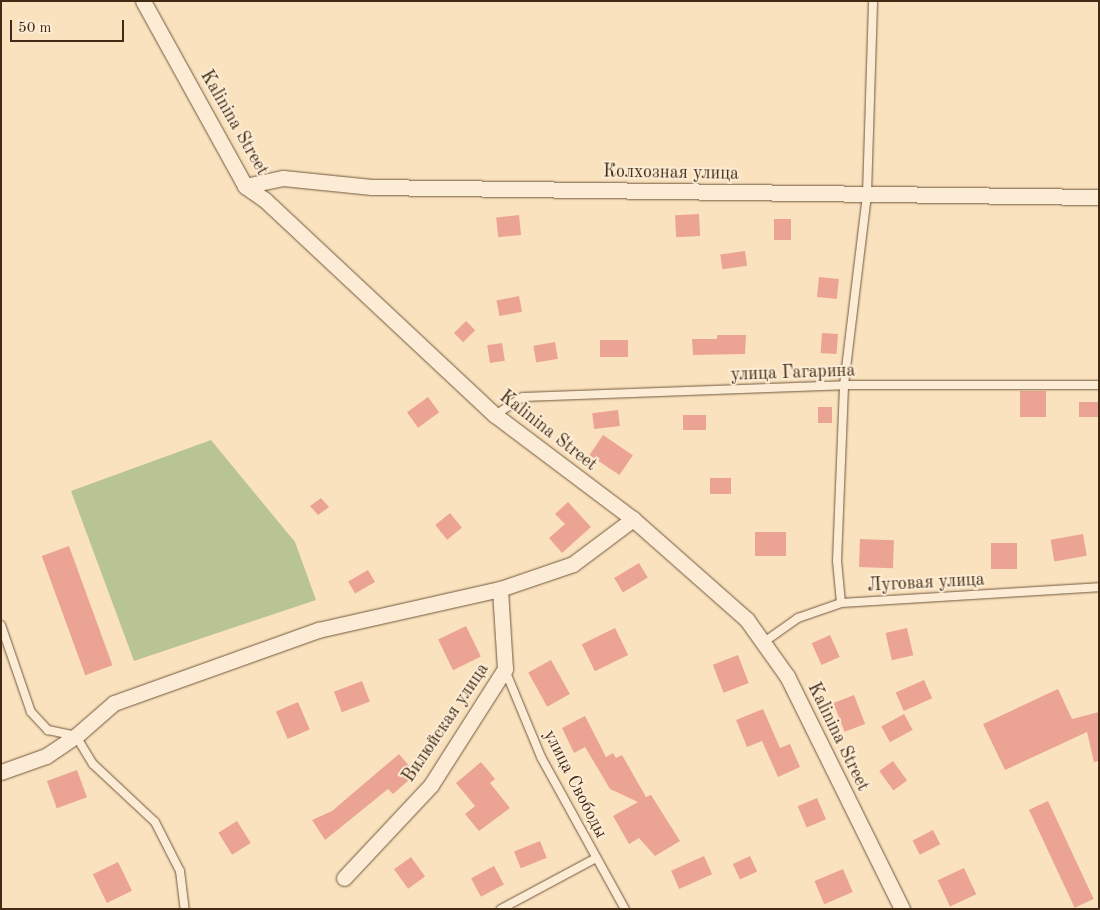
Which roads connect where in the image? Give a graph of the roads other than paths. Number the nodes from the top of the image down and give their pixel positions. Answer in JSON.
{"nodes":[{"id":1,"x":143,"y":1,"type":"edge"},
{"id":2,"x":873,"y":1,"type":"edge"},
{"id":3,"x":245,"y":186,"type":"junction"},
{"id":4,"x":866,"y":194,"type":"junction"},
{"id":5,"x":1099,"y":197,"type":"edge"},
{"id":6,"x":844,"y":385,"type":"junction"},
{"id":7,"x":1099,"y":385,"type":"edge"},
{"id":8,"x":494,"y":415,"type":"junction"},
{"id":9,"x":633,"y":519,"type":"junction"},
{"id":10,"x":1099,"y":587,"type":"edge"},
{"id":11,"x":500,"y":589,"type":"junction"},
{"id":12,"x":841,"y":603,"type":"junction"},
{"id":13,"x":1,"y":625,"type":"edge"},
{"id":14,"x":764,"y":642,"type":"junction"},
{"id":15,"x":505,"y":669,"type":"junction"},
{"id":16,"x":76,"y":736,"type":"junction"},
{"id":17,"x":1,"y":772,"type":"edge"},
{"id":18,"x":596,"y":858,"type":"junction"},
{"id":19,"x":344,"y":878,"type":"dead end"},
{"id":20,"x":185,"y":909,"type":"edge"},
{"id":21,"x":501,"y":909,"type":"edge"},
{"id":22,"x":625,"y":909,"type":"edge"},
{"id":23,"x":902,"y":909,"type":"edge"}],
"edges":[{"from":1,"to":3,"type":"street","name":"Kalinina Street"},
{"from":2,"to":4,"type":"lane"},
{"from":3,"to":4,"type":"street","name":"Колхозная улица"},
{"from":3,"to":8,"type":"street","name":"Kalinina Street"},
{"from":4,"to":5,"type":"street","name":"Колхозная улица"},
{"from":4,"to":6,"type":"lane"},
{"from":6,"to":7,"type":"lane","name":"улица Гагарина"},
{"from":6,"to":8,"type":"lane","name":"улица Гагарина"},
{"from":6,"to":12,"type":"lane"},
{"from":8,"to":9,"type":"street","name":"Kalinina Street"},
{"from":9,"to":11,"type":"street"},
{"from":9,"to":14,"type":"street","name":"Kalinina Street"},
{"from":10,"to":12,"type":"lane","name":"Луговая улица"},
{"from":11,"to":15,"type":"street","name":"Вилюйская улица"},
{"from":11,"to":16,"type":"street"},
{"from":12,"to":14,"type":"lane","name":"Луговая улица"},
{"from":13,"to":16,"type":"lane"},
{"from":14,"to":23,"type":"street","name":"Kalinina Street"},
{"from":15,"to":18,"type":"lane","name":"улица Свободы"},
{"from":15,"to":19,"type":"street","name":"Вилюйская улица"},
{"from":16,"to":17,"type":"street"},
{"from":16,"to":20,"type":"lane"},
{"from":18,"to":21,"type":"lane"},
{"from":18,"to":22,"type":"lane","name":"улица Свободы"}]}
